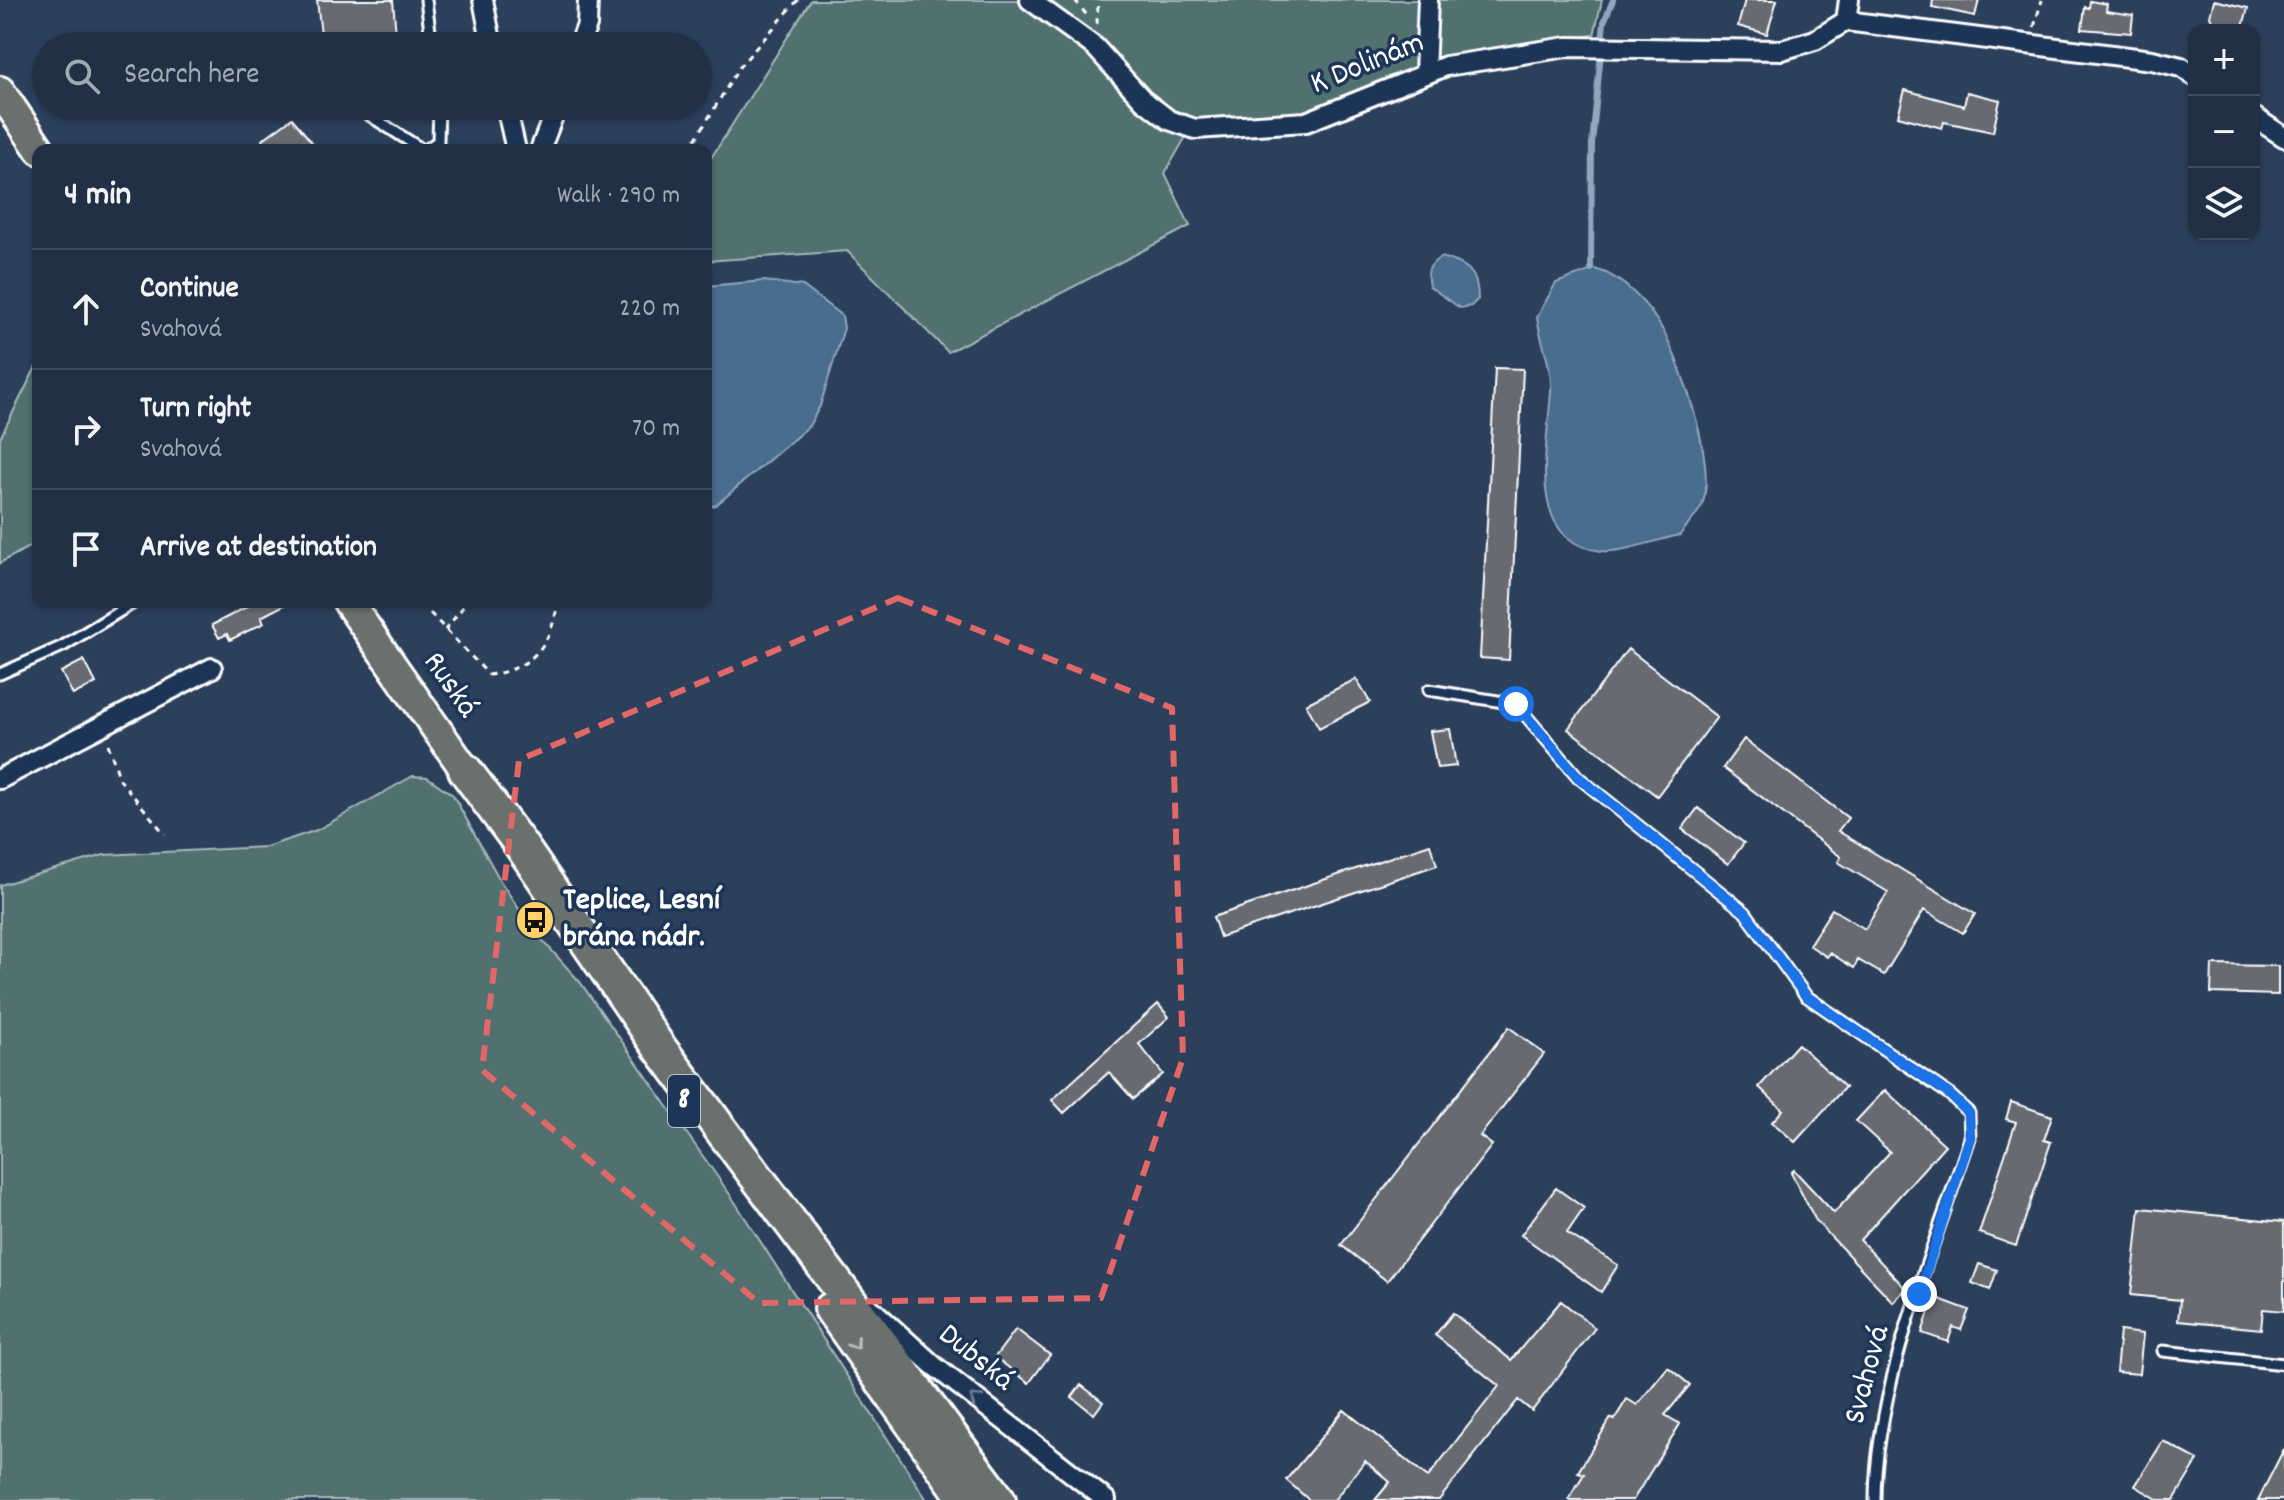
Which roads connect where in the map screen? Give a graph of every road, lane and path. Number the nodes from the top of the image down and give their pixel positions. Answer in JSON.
{"nodes":[{"id":1,"x":426,"y":0,"type":"edge"},
{"id":2,"x":483,"y":0,"type":"edge"},
{"id":3,"x":588,"y":0,"type":"edge"},
{"id":4,"x":798,"y":0,"type":"edge"},
{"id":5,"x":1030,"y":0,"type":"edge"},
{"id":6,"x":1075,"y":0,"type":"edge"},
{"id":7,"x":1098,"y":0,"type":"edge"},
{"id":8,"x":1428,"y":0,"type":"edge"},
{"id":9,"x":1849,"y":0,"type":"edge"},
{"id":10,"x":2042,"y":0,"type":"edge"},
{"id":11,"x":1079,"y":5,"type":"dead end"},
{"id":12,"x":1846,"y":21,"type":"junction"},
{"id":13,"x":1097,"y":30,"type":"dead end"},
{"id":14,"x":430,"y":32,"type":"edge"},
{"id":15,"x":489,"y":32,"type":"edge"},
{"id":16,"x":584,"y":32,"type":"edge"},
{"id":17,"x":2029,"y":44,"type":"junction"},
{"id":18,"x":2188,"y":72,"type":"edge"},
{"id":19,"x":1425,"y":73,"type":"junction"},
{"id":20,"x":0,"y":91,"type":"edge"},
{"id":21,"x":712,"y":112,"type":"edge"},
{"id":22,"x":377,"y":120,"type":"edge"},
{"id":23,"x":439,"y":120,"type":"edge"},
{"id":24,"x":509,"y":120,"type":"edge"},
{"id":25,"x":552,"y":120,"type":"edge"},
{"id":26,"x":707,"y":120,"type":"edge"},
{"id":27,"x":2260,"y":121,"type":"edge"},
{"id":28,"x":2284,"y":137,"type":"edge"},
{"id":29,"x":36,"y":144,"type":"edge"},
{"id":30,"x":415,"y":144,"type":"edge"},
{"id":31,"x":434,"y":144,"type":"edge"},
{"id":32,"x":515,"y":144,"type":"edge"},
{"id":33,"x":542,"y":144,"type":"edge"},
{"id":34,"x":693,"y":144,"type":"edge"},
{"id":35,"x":125,"y":608,"type":"edge"},
{"id":36,"x":352,"y":608,"type":"edge"},
{"id":37,"x":429,"y":608,"type":"edge"},
{"id":38,"x":462,"y":608,"type":"edge"},
{"id":39,"x":557,"y":608,"type":"edge"},
{"id":40,"x":445,"y":630,"type":"junction"},
{"id":41,"x":212,"y":668,"type":"dead end"},
{"id":42,"x":0,"y":674,"type":"edge"},
{"id":43,"x":1429,"y":690,"type":"dead end"},
{"id":44,"x":103,"y":724,"type":"junction"},
{"id":45,"x":465,"y":770,"type":"junction"},
{"id":46,"x":0,"y":779,"type":"edge"},
{"id":47,"x":165,"y":834,"type":"dead end"},
{"id":48,"x":815,"y":1253,"type":"junction"},
{"id":49,"x":2163,"y":1351,"type":"dead end"},
{"id":50,"x":2284,"y":1364,"type":"edge"},
{"id":51,"x":914,"y":1425,"type":"junction"},
{"id":52,"x":925,"y":1465,"type":"dead end"},
{"id":53,"x":966,"y":1500,"type":"edge"},
{"id":54,"x":999,"y":1500,"type":"edge"},
{"id":55,"x":1106,"y":1500,"type":"edge"},
{"id":56,"x":1875,"y":1500,"type":"edge"}],
"edges":[{"from":1,"to":14,"type":"lane"},
{"from":2,"to":15,"type":"street"},
{"from":3,"to":16,"type":"street"},
{"from":4,"to":21,"type":"path"},
{"from":5,"to":19,"type":"street","name":"K Dolinám"},
{"from":6,"to":11,"type":"path"},
{"from":7,"to":13,"type":"path"},
{"from":8,"to":19,"type":"street"},
{"from":9,"to":12,"type":"street"},
{"from":10,"to":17,"type":"path"},
{"from":12,"to":17,"type":"street"},
{"from":12,"to":19,"type":"street","name":"K Dolinám"},
{"from":17,"to":18,"type":"street"},
{"from":20,"to":29,"type":"main road"},
{"from":22,"to":30,"type":"lane"},
{"from":23,"to":31,"type":"lane"},
{"from":24,"to":32,"type":"street"},
{"from":25,"to":33,"type":"street"},
{"from":26,"to":34,"type":"path"},
{"from":27,"to":28,"type":"street"},
{"from":35,"to":42,"type":"lane"},
{"from":36,"to":45,"type":"main road","name":"Ruská","number":"8"},
{"from":37,"to":40,"type":"path"},
{"from":38,"to":40,"type":"path"},
{"from":39,"to":40,"type":"path"},
{"from":41,"to":44,"type":"street"},
{"from":43,"to":56,"type":"lane","name":"Svahová"},
{"from":44,"to":46,"type":"street"},
{"from":44,"to":47,"type":"path"},
{"from":45,"to":48,"type":"highway","number":"8"},
{"from":45,"to":51,"type":"highway","number":"8","one_way":true},
{"from":48,"to":54,"type":"highway","number":"8"},
{"from":55,"to":48,"type":"street","name":"Dubská","one_way":true},
{"from":49,"to":50,"type":"lane"},
{"from":51,"to":52,"type":"lane"},
{"from":51,"to":53,"type":"highway","number":"8"}]}
